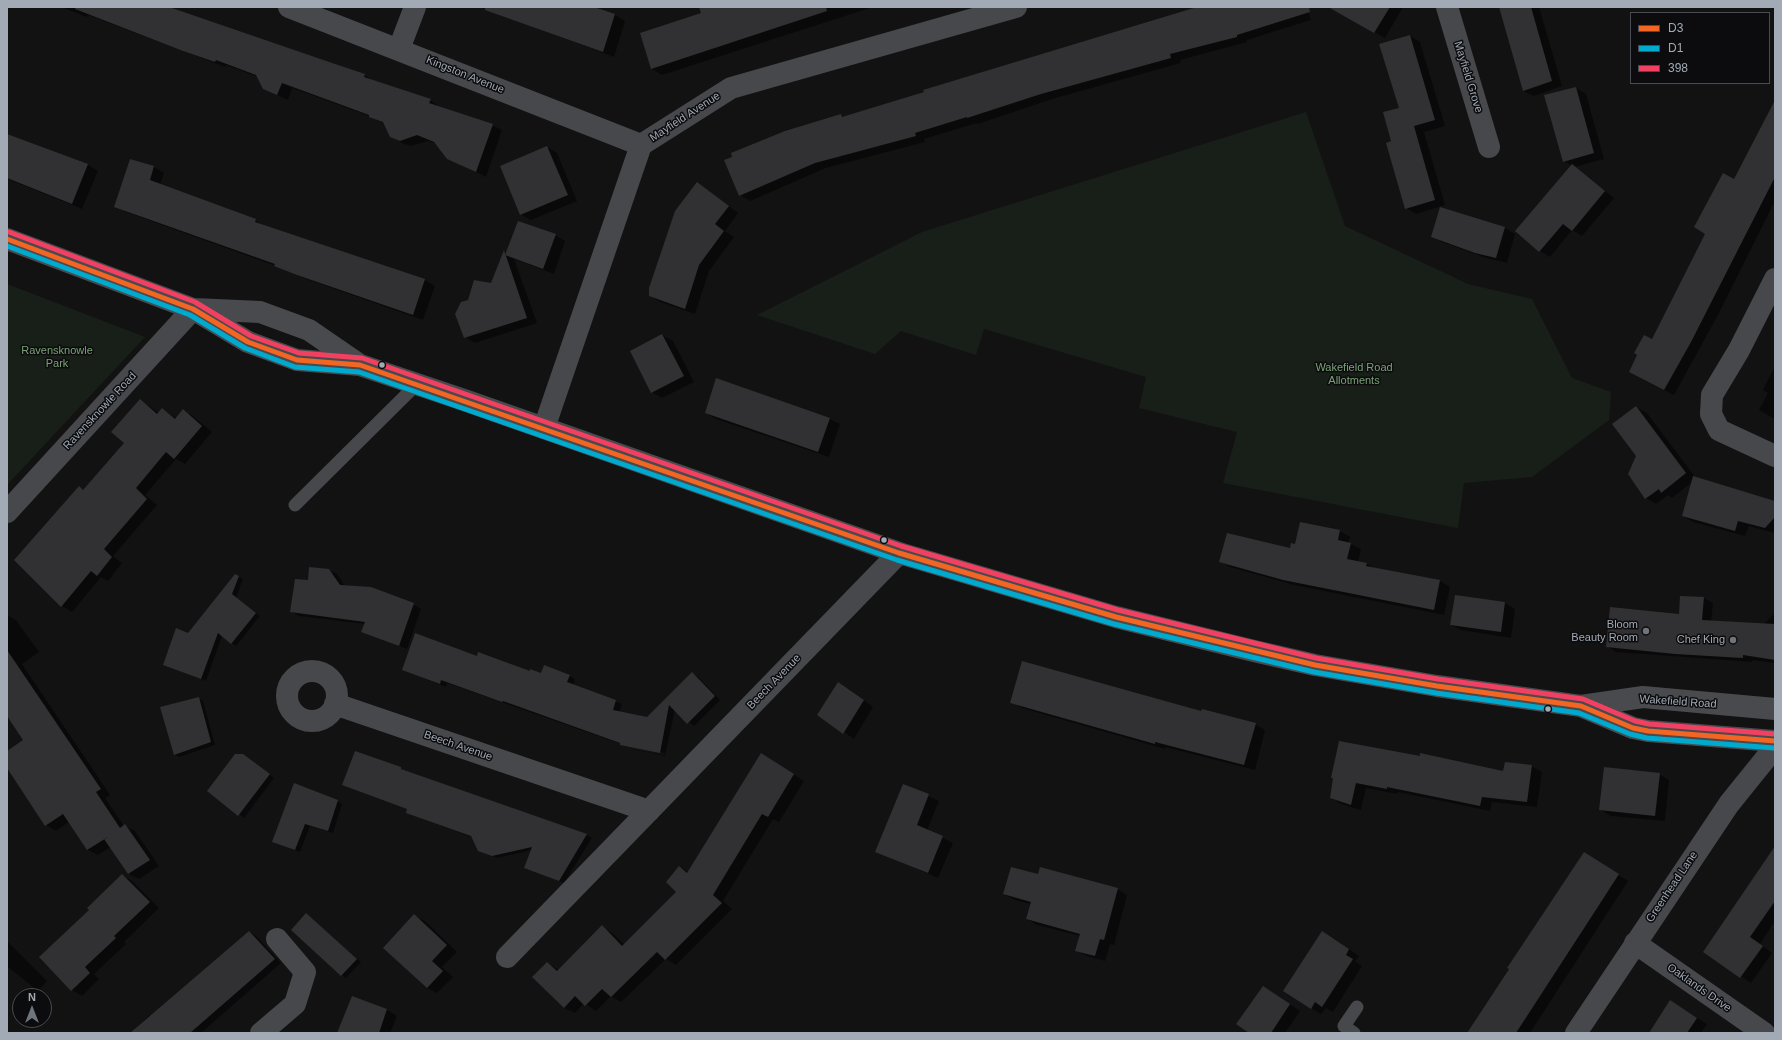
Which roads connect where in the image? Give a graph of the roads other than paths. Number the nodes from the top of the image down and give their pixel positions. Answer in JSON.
{"nodes":[{"id":1,"x":289,"y":7,"type":"edge"},
{"id":2,"x":415,"y":7,"type":"edge"},
{"id":3,"x":1016,"y":7,"type":"edge"},
{"id":4,"x":1447,"y":7,"type":"edge"},
{"id":5,"x":399,"y":49,"type":"junction"},
{"id":6,"x":641,"y":145,"type":"junction"},
{"id":7,"x":1489,"y":147,"type":"dead end"},
{"id":8,"x":7,"y":239,"type":"edge"},
{"id":9,"x":1775,"y":279,"type":"edge"},
{"id":10,"x":193,"y":309,"type":"junction"},
{"id":11,"x":360,"y":366,"type":"junction"},
{"id":12,"x":416,"y":384,"type":"junction"},
{"id":13,"x":544,"y":428,"type":"junction"},
{"id":14,"x":1775,"y":456,"type":"edge"},
{"id":15,"x":295,"y":505,"type":"dead end"},
{"id":16,"x":7,"y":512,"type":"edge"},
{"id":17,"x":899,"y":553,"type":"junction"},
{"id":18,"x":335,"y":704,"type":"dead end"},
{"id":19,"x":1581,"y":706,"type":"junction"},
{"id":20,"x":1775,"y":709,"type":"edge"},
{"id":21,"x":1775,"y":740,"type":"edge"},
{"id":22,"x":1775,"y":747,"type":"edge"},
{"id":23,"x":649,"y":811,"type":"junction"},
{"id":24,"x":277,"y":939,"type":"dead end"},
{"id":25,"x":1634,"y":943,"type":"junction"},
{"id":26,"x":507,"y":957,"type":"dead end"},
{"id":27,"x":1357,"y":1007,"type":"dead end"},
{"id":28,"x":261,"y":1033,"type":"edge"},
{"id":29,"x":1354,"y":1033,"type":"edge"},
{"id":30,"x":1576,"y":1033,"type":"edge"},
{"id":31,"x":1764,"y":1033,"type":"edge"}],
"edges":[{"from":1,"to":5,"type":"street","name":"Kingston Avenue"},
{"from":2,"to":5,"type":"street"},
{"from":3,"to":6,"type":"street","name":"Mayfield Avenue"},
{"from":4,"to":7,"type":"street","name":"Mayfield Grove"},
{"from":5,"to":6,"type":"street","name":"Kingston Avenue"},
{"from":6,"to":13,"type":"street","name":"Mayfield Avenue"},
{"from":8,"to":10,"type":"highway","name":"Wakefield Road"},
{"from":9,"to":14,"type":"street"},
{"from":10,"to":11,"type":"highway","name":"Wakefield Road"},
{"from":10,"to":11,"type":"highway","name":"Wakefield Road"},
{"from":10,"to":16,"type":"street","name":"Ravensknowle Road"},
{"from":11,"to":12,"type":"highway","name":"Wakefield Road"},
{"from":12,"to":13,"type":"highway","name":"Wakefield Road"},
{"from":12,"to":15,"type":"lane"},
{"from":13,"to":17,"type":"highway","name":"Wakefield Road"},
{"from":17,"to":19,"type":"highway","name":"Wakefield Road"},
{"from":17,"to":23,"type":"street","name":"Beech Avenue"},
{"from":18,"to":23,"type":"street","name":"Beech Avenue"},
{"from":19,"to":20,"type":"highway","name":"Wakefield Road"},
{"from":19,"to":21,"type":"highway","name":"Wakefield Road"},
{"from":22,"to":25,"type":"street","name":"Greenhead Lane"},
{"from":23,"to":26,"type":"street","name":"Beech Avenue"},
{"from":24,"to":28,"type":"street"},
{"from":25,"to":30,"type":"street","name":"Greenhead Lane"},
{"from":25,"to":31,"type":"street","name":"Oaklands Drive"},
{"from":27,"to":29,"type":"lane"}]}
